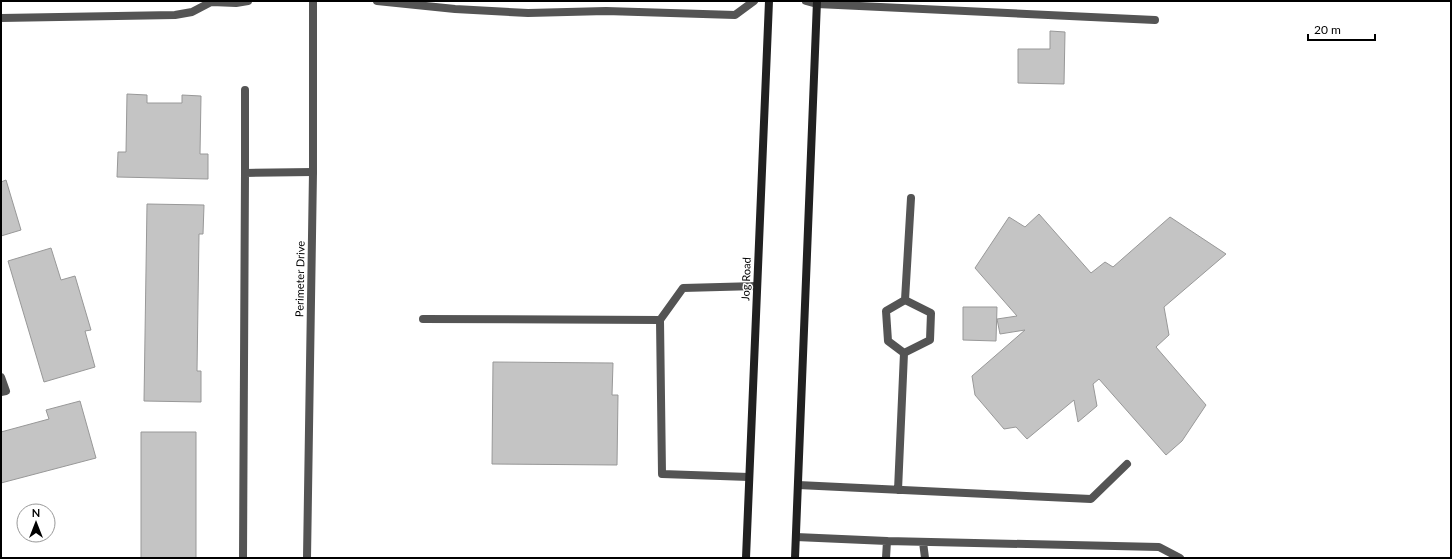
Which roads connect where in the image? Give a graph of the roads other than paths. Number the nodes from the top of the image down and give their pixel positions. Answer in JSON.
{"nodes":[{"id":1,"x":213,"y":1,"type":"edge"},
{"id":2,"x":248,"y":1,"type":"edge"},
{"id":3,"x":312,"y":1,"type":"edge"},
{"id":4,"x":377,"y":1,"type":"edge"},
{"id":5,"x":754,"y":1,"type":"edge"},
{"id":6,"x":769,"y":1,"type":"edge"},
{"id":7,"x":806,"y":1,"type":"edge"},
{"id":8,"x":817,"y":3,"type":"edge"},
{"id":9,"x":1,"y":18,"type":"edge"},
{"id":10,"x":1154,"y":20,"type":"dead end"},
{"id":11,"x":245,"y":90,"type":"dead end"},
{"id":12,"x":313,"y":172,"type":"junction"},
{"id":13,"x":245,"y":173,"type":"junction"},
{"id":14,"x":911,"y":198,"type":"dead end"},
{"id":15,"x":757,"y":286,"type":"junction"},
{"id":16,"x":905,"y":300,"type":"junction"},
{"id":17,"x":423,"y":319,"type":"dead end"},
{"id":18,"x":660,"y":320,"type":"junction"},
{"id":19,"x":904,"y":353,"type":"junction"},
{"id":20,"x":1,"y":377,"type":"edge"},
{"id":21,"x":1,"y":392,"type":"edge"},
{"id":22,"x":1127,"y":464,"type":"dead end"},
{"id":23,"x":749,"y":477,"type":"junction"},
{"id":24,"x":798,"y":485,"type":"junction"},
{"id":25,"x":898,"y":490,"type":"junction"},
{"id":26,"x":796,"y":537,"type":"junction"},
{"id":27,"x":887,"y":541,"type":"junction"},
{"id":28,"x":923,"y":542,"type":"junction"},
{"id":29,"x":243,"y":558,"type":"edge"},
{"id":30,"x":308,"y":558,"type":"edge"},
{"id":31,"x":746,"y":558,"type":"edge"},
{"id":32,"x":795,"y":558,"type":"edge"},
{"id":33,"x":886,"y":558,"type":"edge"},
{"id":34,"x":925,"y":558,"type":"edge"},
{"id":35,"x":1180,"y":558,"type":"edge"}],
"edges":[{"from":1,"to":2,"type":"street"},
{"from":1,"to":9,"type":"street"},
{"from":3,"to":12,"type":"street","name":"Perimeter Drive"},
{"from":4,"to":5,"type":"street"},
{"from":6,"to":15,"type":"main road","name":"Jog Road"},
{"from":7,"to":8,"type":"street"},
{"from":8,"to":10,"type":"street"},
{"from":8,"to":24,"type":"main road"},
{"from":11,"to":13,"type":"street"},
{"from":12,"to":13,"type":"street"},
{"from":12,"to":30,"type":"street","name":"Perimeter Drive"},
{"from":13,"to":29,"type":"street"},
{"from":14,"to":16,"type":"street"},
{"from":15,"to":18,"type":"street"},
{"from":15,"to":23,"type":"main road","name":"Jog Road"},
{"from":16,"to":19,"type":"street"},
{"from":16,"to":19,"type":"street"},
{"from":17,"to":18,"type":"street"},
{"from":18,"to":23,"type":"street"},
{"from":19,"to":25,"type":"street"},
{"from":20,"to":21,"type":"street"},
{"from":22,"to":25,"type":"street"},
{"from":23,"to":31,"type":"main road","name":"Jog Road"},
{"from":24,"to":25,"type":"street"},
{"from":24,"to":26,"type":"main road"},
{"from":26,"to":27,"type":"street"},
{"from":26,"to":32,"type":"main road"},
{"from":27,"to":28,"type":"street"},
{"from":27,"to":33,"type":"street"},
{"from":28,"to":34,"type":"street"},
{"from":28,"to":35,"type":"street"}]}
